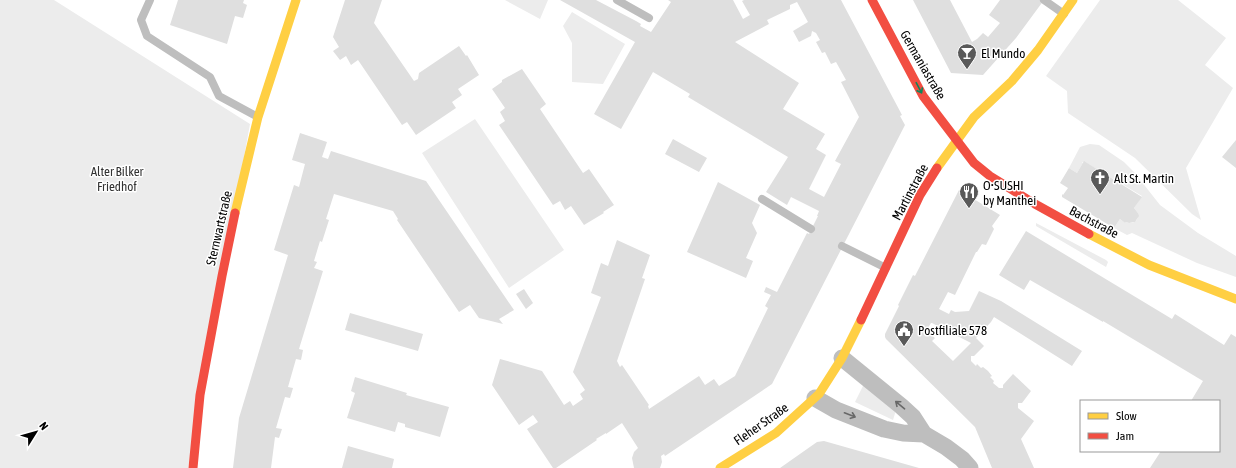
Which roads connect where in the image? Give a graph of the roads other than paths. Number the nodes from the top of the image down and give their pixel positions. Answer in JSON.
{"nodes":[{"id":1,"x":150,"y":0,"type":"edge"},
{"id":2,"x":296,"y":0,"type":"edge"},
{"id":3,"x":617,"y":0,"type":"edge"},
{"id":4,"x":872,"y":0,"type":"edge"},
{"id":5,"x":1044,"y":0,"type":"edge"},
{"id":6,"x":1073,"y":0,"type":"edge"},
{"id":7,"x":1064,"y":14,"type":"junction"},
{"id":8,"x":648,"y":18,"type":"dead end"},
{"id":9,"x":258,"y":117,"type":"junction"},
{"id":10,"x":957,"y":140,"type":"junction"},
{"id":11,"x":762,"y":199,"type":"dead end"},
{"id":12,"x":811,"y":229,"type":"dead end"},
{"id":13,"x":842,"y":246,"type":"dead end"},
{"id":14,"x":886,"y":269,"type":"junction"},
{"id":15,"x":1236,"y":299,"type":"edge"},
{"id":16,"x":842,"y":358,"type":"junction"},
{"id":17,"x":815,"y":398,"type":"junction"},
{"id":18,"x":924,"y":434,"type":"junction"},
{"id":19,"x":193,"y":468,"type":"edge"},
{"id":20,"x":720,"y":468,"type":"edge"},
{"id":21,"x":970,"y":468,"type":"edge"}],
"edges":[{"from":1,"to":9,"type":"lane"},
{"from":2,"to":9,"type":"street","name":"Sternwartstraße"},
{"from":3,"to":8,"type":"lane"},
{"from":4,"to":10,"type":"street","name":"Germaniastraße","one_way":true},
{"from":5,"to":7,"type":"lane"},
{"from":6,"to":7,"type":"street","name":"Martinstraße"},
{"from":7,"to":10,"type":"street","name":"Martinstraße"},
{"from":9,"to":19,"type":"street","name":"Sternwartstraße"},
{"from":10,"to":14,"type":"street","name":"Martinstraße"},
{"from":10,"to":15,"type":"street","name":"Bachstraße"},
{"from":11,"to":12,"type":"lane"},
{"from":13,"to":14,"type":"lane"},
{"from":14,"to":16,"type":"street","name":"Martinstraße"},
{"from":16,"to":17,"type":"street","name":"Martinstraße"},
{"from":18,"to":16,"type":"street","one_way":true},
{"from":17,"to":18,"type":"street","one_way":true},
{"from":17,"to":20,"type":"street","name":"Fleher Straße"},
{"from":18,"to":21,"type":"street"}]}
